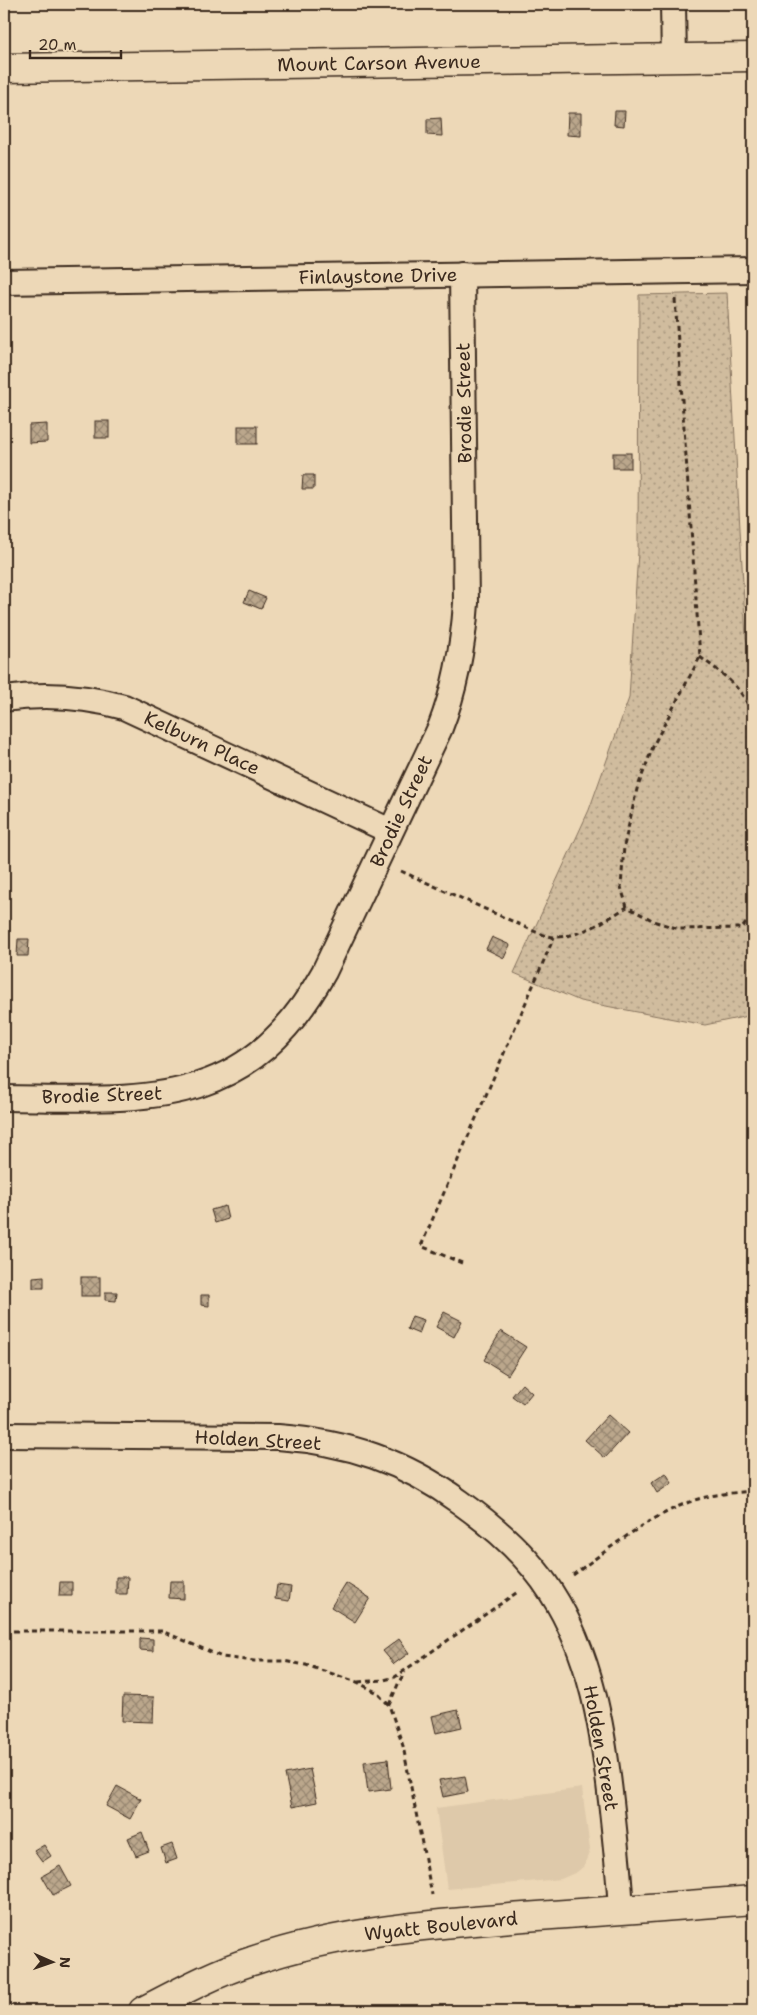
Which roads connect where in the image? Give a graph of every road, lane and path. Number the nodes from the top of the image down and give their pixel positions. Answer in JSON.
{"nodes":[{"id":1,"x":673,"y":4,"type":"edge"},
{"id":2,"x":753,"y":57,"type":"edge"},
{"id":3,"x":674,"y":59,"type":"junction"},
{"id":4,"x":4,"y":68,"type":"edge"},
{"id":5,"x":753,"y":270,"type":"edge"},
{"id":6,"x":673,"y":271,"type":"junction"},
{"id":7,"x":462,"y":274,"type":"junction"},
{"id":8,"x":4,"y":282,"type":"edge"},
{"id":9,"x":700,"y":657,"type":"junction"},
{"id":10,"x":4,"y":699,"type":"edge"},
{"id":11,"x":753,"y":721,"type":"edge"},
{"id":12,"x":390,"y":831,"type":"junction"},
{"id":13,"x":377,"y":860,"type":"junction"},
{"id":14,"x":627,"y":907,"type":"junction"},
{"id":15,"x":753,"y":914,"type":"edge"},
{"id":16,"x":554,"y":937,"type":"junction"},
{"id":17,"x":4,"y":1098,"type":"edge"},
{"id":18,"x":462,"y":1263,"type":"dead end"},
{"id":19,"x":4,"y":1435,"type":"edge"},
{"id":20,"x":753,"y":1491,"type":"edge"},
{"id":21,"x":520,"y":1590,"type":"dead end"},
{"id":22,"x":550,"y":1591,"type":"junction"},
{"id":23,"x":4,"y":1631,"type":"edge"},
{"id":24,"x":406,"y":1670,"type":"junction"},
{"id":25,"x":357,"y":1682,"type":"junction"},
{"id":26,"x":389,"y":1705,"type":"junction"},
{"id":27,"x":432,"y":1895,"type":"dead end"},
{"id":28,"x":753,"y":1900,"type":"edge"},
{"id":29,"x":621,"y":1910,"type":"junction"},
{"id":30,"x":143,"y":2011,"type":"edge"}],
"edges":[{"from":1,"to":3,"type":"street"},
{"from":2,"to":3,"type":"main road","name":"Mount Carson Avenue"},
{"from":3,"to":4,"type":"main road","name":"Mount Carson Avenue"},
{"from":5,"to":6,"type":"street","name":"Finlaystone Drive"},
{"from":6,"to":7,"type":"street","name":"Finlaystone Drive"},
{"from":6,"to":9,"type":"path"},
{"from":7,"to":8,"type":"street","name":"Finlaystone Drive"},
{"from":7,"to":12,"type":"street","name":"Brodie Street"},
{"from":9,"to":11,"type":"path"},
{"from":9,"to":14,"type":"path"},
{"from":10,"to":12,"type":"street","name":"Kelburn Place"},
{"from":12,"to":13,"type":"street","name":"Brodie Street"},
{"from":13,"to":16,"type":"path"},
{"from":13,"to":17,"type":"street","name":"Brodie Street"},
{"from":14,"to":15,"type":"path"},
{"from":14,"to":16,"type":"path"},
{"from":16,"to":18,"type":"path"},
{"from":19,"to":22,"type":"street","name":"Holden Street"},
{"from":20,"to":22,"type":"path"},
{"from":21,"to":24,"type":"path"},
{"from":22,"to":29,"type":"street","name":"Holden Street"},
{"from":23,"to":25,"type":"path"},
{"from":24,"to":25,"type":"path"},
{"from":24,"to":26,"type":"path"},
{"from":25,"to":26,"type":"path"},
{"from":26,"to":27,"type":"path"},
{"from":28,"to":29,"type":"main road","name":"Wyatt Boulevard"},
{"from":29,"to":30,"type":"main road","name":"Wyatt Boulevard"}]}
